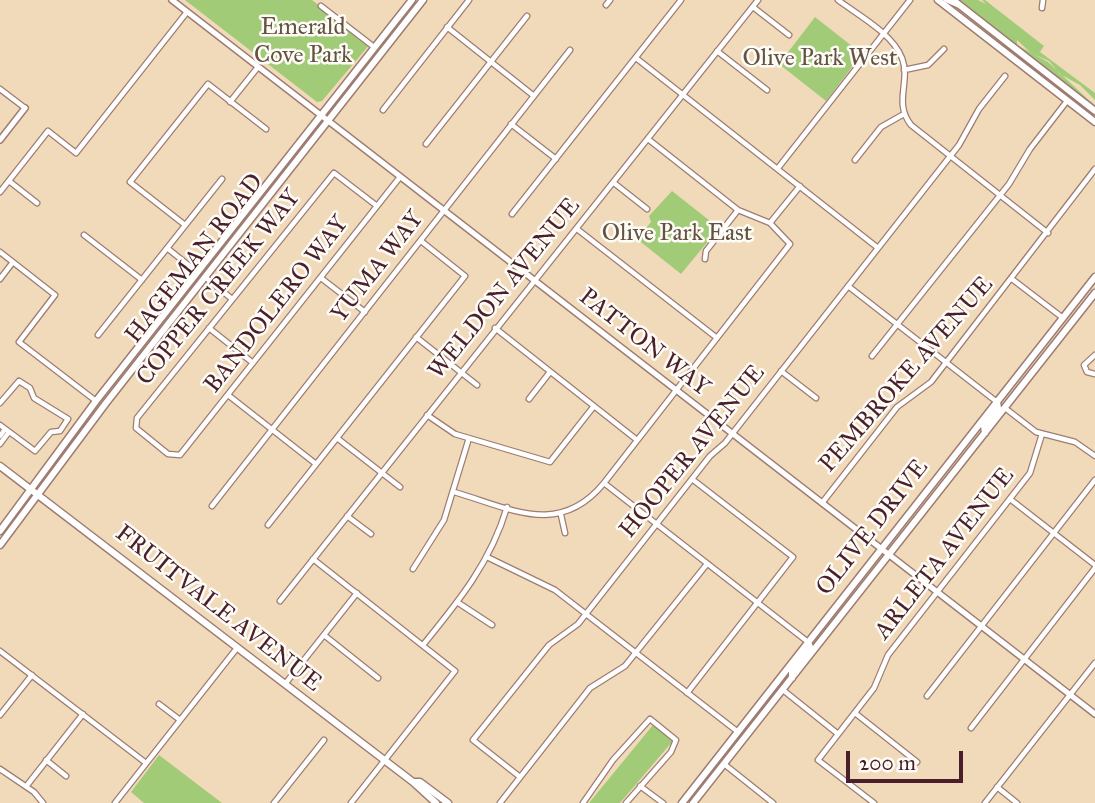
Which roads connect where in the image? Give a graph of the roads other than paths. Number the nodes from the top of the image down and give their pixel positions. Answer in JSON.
{"nodes":[{"id":1,"x":172,"y":0,"type":"edge"},
{"id":2,"x":412,"y":0,"type":"edge"},
{"id":3,"x":423,"y":0,"type":"edge"},
{"id":4,"x":469,"y":0,"type":"edge"},
{"id":5,"x":681,"y":0,"type":"edge"},
{"id":6,"x":758,"y":0,"type":"edge"},
{"id":7,"x":838,"y":0,"type":"edge"},
{"id":8,"x":910,"y":0,"type":"edge"},
{"id":9,"x":938,"y":0,"type":"edge"},
{"id":10,"x":946,"y":0,"type":"edge"},
{"id":11,"x":953,"y":0,"type":"edge"},
{"id":12,"x":1043,"y":0,"type":"edge"},
{"id":13,"x":321,"y":6,"type":"dead end"},
{"id":14,"x":753,"y":6,"type":"junction"},
{"id":15,"x":961,"y":6,"type":"junction"},
{"id":16,"x":1042,"y":8,"type":"dead end"},
{"id":17,"x":187,"y":12,"type":"junction"},
{"id":18,"x":527,"y":16,"type":"dead end"},
{"id":19,"x":447,"y":27,"type":"junction"},
{"id":20,"x":789,"y":35,"type":"dead end"},
{"id":21,"x":883,"y":35,"type":"junction"},
{"id":22,"x":374,"y":47,"type":"junction"},
{"id":23,"x":944,"y":49,"type":"dead end"},
{"id":24,"x":570,"y":50,"type":"dead end"},
{"id":25,"x":718,"y":51,"type":"junction"},
{"id":26,"x":636,"y":58,"type":"junction"},
{"id":27,"x":491,"y":62,"type":"junction"},
{"id":28,"x":258,"y":67,"type":"junction"},
{"id":29,"x":904,"y":70,"type":"junction"},
{"id":30,"x":1005,"y":76,"type":"dead end"},
{"id":31,"x":1036,"y":76,"type":"junction"},
{"id":32,"x":0,"y":89,"type":"edge"},
{"id":33,"x":767,"y":90,"type":"dead end"},
{"id":34,"x":1069,"y":91,"type":"junction"},
{"id":35,"x":684,"y":94,"type":"junction"},
{"id":36,"x":534,"y":96,"type":"junction"},
{"id":37,"x":1067,"y":101,"type":"junction"},
{"id":38,"x":230,"y":102,"type":"junction"},
{"id":39,"x":25,"y":108,"type":"joint"},
{"id":40,"x":383,"y":110,"type":"dead end"},
{"id":41,"x":1095,"y":113,"type":"edge"},
{"id":42,"x":904,"y":114,"type":"junction"},
{"id":43,"x":321,"y":115,"type":"junction"},
{"id":44,"x":328,"y":121,"type":"junction"},
{"id":45,"x":1095,"y":122,"type":"edge"},
{"id":46,"x":512,"y":124,"type":"junction"},
{"id":47,"x":266,"y":129,"type":"dead end"},
{"id":48,"x":648,"y":139,"type":"junction"},
{"id":49,"x":0,"y":140,"type":"edge"},
{"id":50,"x":426,"y":144,"type":"dead end"},
{"id":51,"x":949,"y":157,"type":"junction"},
{"id":52,"x":555,"y":159,"type":"junction"},
{"id":53,"x":855,"y":160,"type":"dead end"},
{"id":54,"x":778,"y":168,"type":"junction"},
{"id":55,"x":1095,"y":169,"type":"edge"},
{"id":56,"x":400,"y":177,"type":"junction"},
{"id":57,"x":222,"y":179,"type":"dead end"},
{"id":58,"x":9,"y":181,"type":"junction"},
{"id":59,"x":614,"y":183,"type":"junction"},
{"id":60,"x":800,"y":186,"type":"junction"},
{"id":61,"x":0,"y":192,"type":"edge"},
{"id":62,"x":1000,"y":196,"type":"junction"},
{"id":63,"x":37,"y":203,"type":"dead end"},
{"id":64,"x":377,"y":206,"type":"junction"},
{"id":65,"x":647,"y":209,"type":"dead end"},
{"id":66,"x":738,"y":210,"type":"junction"},
{"id":67,"x":445,"y":211,"type":"junction"},
{"id":68,"x":512,"y":214,"type":"dead end"},
{"id":69,"x":770,"y":223,"type":"junction"},
{"id":70,"x":185,"y":225,"type":"junction"},
{"id":71,"x":577,"y":229,"type":"junction"},
{"id":72,"x":1048,"y":233,"type":"junction"},
{"id":73,"x":227,"y":234,"type":"junction"},
{"id":74,"x":84,"y":235,"type":"dead end"},
{"id":75,"x":421,"y":241,"type":"junction"},
{"id":76,"x":167,"y":248,"type":"junction"},
{"id":77,"x":878,"y":248,"type":"junction"},
{"id":78,"x":0,"y":252,"type":"edge"},
{"id":79,"x":705,"y":259,"type":"dead end"},
{"id":80,"x":13,"y":262,"type":"junction"},
{"id":81,"x":197,"y":272,"type":"junction"},
{"id":82,"x":205,"y":277,"type":"junction"},
{"id":83,"x":1095,"y":277,"type":"edge"},
{"id":84,"x":321,"y":278,"type":"junction"},
{"id":85,"x":0,"y":279,"type":"edge"},
{"id":86,"x":1012,"y":279,"type":"junction"},
{"id":87,"x":142,"y":280,"type":"junction"},
{"id":88,"x":536,"y":281,"type":"junction"},
{"id":89,"x":848,"y":286,"type":"junction"},
{"id":90,"x":1095,"y":293,"type":"edge"},
{"id":91,"x":232,"y":299,"type":"junction"},
{"id":92,"x":179,"y":310,"type":"junction"},
{"id":93,"x":365,"y":312,"type":"junction"},
{"id":94,"x":1063,"y":318,"type":"junction"},
{"id":95,"x":899,"y":325,"type":"junction"},
{"id":96,"x":209,"y":328,"type":"junction"},
{"id":97,"x":495,"y":328,"type":"junction"},
{"id":98,"x":98,"y":335,"type":"dead end"},
{"id":99,"x":416,"y":337,"type":"junction"},
{"id":100,"x":717,"y":338,"type":"junction"},
{"id":101,"x":1049,"y":352,"type":"junction"},
{"id":102,"x":1095,"y":355,"type":"edge"},
{"id":103,"x":872,"y":356,"type":"dead end"},
{"id":104,"x":253,"y":363,"type":"junction"},
{"id":105,"x":946,"y":363,"type":"junction"},
{"id":106,"x":781,"y":371,"type":"junction"},
{"id":107,"x":461,"y":372,"type":"junction"},
{"id":108,"x":550,"y":372,"type":"junction"},
{"id":109,"x":1018,"y":374,"type":"junction"},
{"id":110,"x":1095,"y":374,"type":"edge"},
{"id":111,"x":477,"y":385,"type":"dead end"},
{"id":112,"x":676,"y":390,"type":"junction"},
{"id":113,"x":228,"y":395,"type":"junction"},
{"id":114,"x":816,"y":398,"type":"dead end"},
{"id":115,"x":529,"y":399,"type":"dead end"},
{"id":116,"x":96,"y":401,"type":"junction"},
{"id":117,"x":997,"y":402,"type":"junction"},
{"id":118,"x":0,"y":403,"type":"edge"},
{"id":119,"x":594,"y":406,"type":"junction"},
{"id":120,"x":1005,"y":408,"type":"junction"},
{"id":121,"x":427,"y":415,"type":"junction"},
{"id":122,"x":4,"y":429,"type":"edge"},
{"id":123,"x":272,"y":430,"type":"junction"},
{"id":124,"x":732,"y":433,"type":"junction"},
{"id":125,"x":985,"y":433,"type":"junction"},
{"id":126,"x":1042,"y":434,"type":"junction"},
{"id":127,"x":0,"y":436,"type":"edge"},
{"id":128,"x":337,"y":438,"type":"junction"},
{"id":129,"x":469,"y":439,"type":"junction"},
{"id":130,"x":637,"y":440,"type":"junction"},
{"id":131,"x":0,"y":443,"type":"edge"},
{"id":132,"x":74,"y":444,"type":"junction"},
{"id":133,"x":180,"y":455,"type":"joint"},
{"id":134,"x":1095,"y":456,"type":"edge"},
{"id":135,"x":316,"y":464,"type":"junction"},
{"id":136,"x":0,"y":466,"type":"edge"},
{"id":137,"x":381,"y":473,"type":"junction"},
{"id":138,"x":692,"y":479,"type":"junction"},
{"id":139,"x":1095,"y":480,"type":"edge"},
{"id":140,"x":604,"y":483,"type":"junction"},
{"id":141,"x":400,"y":487,"type":"dead end"},
{"id":142,"x":30,"y":488,"type":"junction"},
{"id":143,"x":454,"y":492,"type":"junction"},
{"id":144,"x":38,"y":494,"type":"junction"},
{"id":145,"x":1010,"y":499,"type":"junction"},
{"id":146,"x":822,"y":503,"type":"junction"},
{"id":147,"x":212,"y":506,"type":"dead end"},
{"id":148,"x":507,"y":507,"type":"junction"},
{"id":149,"x":561,"y":515,"type":"junction"},
{"id":150,"x":348,"y":516,"type":"junction"},
{"id":151,"x":656,"y":524,"type":"junction"},
{"id":152,"x":268,"y":525,"type":"dead end"},
{"id":153,"x":0,"y":531,"type":"edge"},
{"id":154,"x":565,"y":533,"type":"dead end"},
{"id":155,"x":1054,"y":533,"type":"junction"},
{"id":156,"x":371,"y":534,"type":"dead end"},
{"id":157,"x":0,"y":545,"type":"edge"},
{"id":158,"x":883,"y":548,"type":"junction"},
{"id":159,"x":890,"y":553,"type":"junction"},
{"id":160,"x":487,"y":557,"type":"junction"},
{"id":161,"x":313,"y":559,"type":"junction"},
{"id":162,"x":706,"y":564,"type":"junction"},
{"id":163,"x":1095,"y":567,"type":"edge"},
{"id":164,"x":413,"y":569,"type":"dead end"},
{"id":165,"x":938,"y":592,"type":"junction"},
{"id":166,"x":357,"y":593,"type":"junction"},
{"id":167,"x":280,"y":601,"type":"dead end"},
{"id":168,"x":457,"y":602,"type":"junction"},
{"id":169,"x":757,"y":604,"type":"junction"},
{"id":170,"x":586,"y":614,"type":"junction"},
{"id":171,"x":492,"y":625,"type":"dead end"},
{"id":172,"x":981,"y":626,"type":"junction"},
{"id":173,"x":324,"y":635,"type":"junction"},
{"id":174,"x":808,"y":642,"type":"junction"},
{"id":175,"x":423,"y":645,"type":"junction"},
{"id":176,"x":237,"y":648,"type":"junction"},
{"id":177,"x":0,"y":651,"type":"edge"},
{"id":178,"x":636,"y":654,"type":"junction"},
{"id":179,"x":1024,"y":659,"type":"junction"},
{"id":180,"x":1095,"y":663,"type":"edge"},
{"id":181,"x":32,"y":675,"type":"junction"},
{"id":182,"x":378,"y":678,"type":"dead end"},
{"id":183,"x":792,"y":678,"type":"junction"},
{"id":184,"x":285,"y":684,"type":"junction"},
{"id":185,"x":783,"y":690,"type":"junction"},
{"id":186,"x":687,"y":693,"type":"junction"},
{"id":187,"x":927,"y":695,"type":"dead end"},
{"id":188,"x":1070,"y":695,"type":"junction"},
{"id":189,"x":159,"y":704,"type":"dead end"},
{"id":190,"x":855,"y":713,"type":"junction"},
{"id":191,"x":83,"y":714,"type":"junction"},
{"id":192,"x":1095,"y":714,"type":"edge"},
{"id":193,"x":0,"y":715,"type":"edge"},
{"id":194,"x":180,"y":720,"type":"junction"},
{"id":195,"x":971,"y":728,"type":"dead end"},
{"id":196,"x":738,"y":732,"type":"junction"},
{"id":197,"x":838,"y":734,"type":"junction"},
{"id":198,"x":324,"y":740,"type":"dead end"},
{"id":199,"x":46,"y":760,"type":"junction"},
{"id":200,"x":385,"y":761,"type":"junction"},
{"id":201,"x":916,"y":762,"type":"dead end"},
{"id":202,"x":146,"y":763,"type":"junction"},
{"id":203,"x":724,"y":764,"type":"junction"},
{"id":204,"x":0,"y":769,"type":"edge"},
{"id":205,"x":66,"y":776,"type":"dead end"},
{"id":206,"x":520,"y":777,"type":"junction"},
{"id":207,"x":413,"y":782,"type":"junction"},
{"id":208,"x":28,"y":784,"type":"dead end"},
{"id":209,"x":640,"y":786,"type":"junction"},
{"id":210,"x":997,"y":787,"type":"junction"},
{"id":211,"x":277,"y":802,"type":"edge"},
{"id":212,"x":43,"y":803,"type":"edge"},
{"id":213,"x":115,"y":803,"type":"edge"},
{"id":214,"x":351,"y":803,"type":"edge"},
{"id":215,"x":436,"y":803,"type":"edge"},
{"id":216,"x":447,"y":803,"type":"edge"},
{"id":217,"x":500,"y":803,"type":"edge"},
{"id":218,"x":583,"y":803,"type":"edge"},
{"id":219,"x":626,"y":803,"type":"edge"},
{"id":220,"x":663,"y":803,"type":"edge"},
{"id":221,"x":682,"y":803,"type":"edge"},
{"id":222,"x":693,"y":803,"type":"edge"},
{"id":223,"x":773,"y":803,"type":"edge"},
{"id":224,"x":874,"y":803,"type":"edge"},
{"id":225,"x":985,"y":803,"type":"edge"},
{"id":226,"x":1017,"y":803,"type":"edge"}],
"edges":[{"from":1,"to":17,"type":"street","name":"PATTON WAY"},
{"from":2,"to":22,"type":"main road","name":"HAGEMAN ROAD"},
{"from":3,"to":44,"type":"main road","name":"HAGEMAN ROAD"},
{"from":4,"to":19,"type":"street"},
{"from":5,"to":26,"type":"street"},
{"from":6,"to":14,"type":"street","name":"WELDON AVENUE"},
{"from":7,"to":21,"type":"street"},
{"from":8,"to":21,"type":"street"},
{"from":9,"to":31,"type":"main road"},
{"from":10,"to":15,"type":"street"},
{"from":11,"to":15,"type":"main road"},
{"from":12,"to":16,"type":"street"},
{"from":13,"to":22,"type":"street"},
{"from":14,"to":20,"type":"street"},
{"from":14,"to":25,"type":"street","name":"WELDON AVENUE"},
{"from":15,"to":34,"type":"main road"},
{"from":17,"to":28,"type":"street","name":"PATTON WAY"},
{"from":17,"to":58,"type":"street"},
{"from":18,"to":27,"type":"street"},
{"from":19,"to":27,"type":"street"},
{"from":19,"to":40,"type":"street"},
{"from":21,"to":29,"type":"street"},
{"from":21,"to":54,"type":"street"},
{"from":22,"to":43,"type":"main road","name":"HAGEMAN ROAD"},
{"from":23,"to":29,"type":"street"},
{"from":24,"to":36,"type":"street","name":"YUMA WAY"},
{"from":25,"to":33,"type":"street"},
{"from":25,"to":35,"type":"street","name":"WELDON AVENUE"},
{"from":26,"to":35,"type":"street"},
{"from":26,"to":52,"type":"street"},
{"from":27,"to":36,"type":"street"},
{"from":27,"to":50,"type":"street"},
{"from":28,"to":38,"type":"street"},
{"from":28,"to":43,"type":"street","name":"PATTON WAY"},
{"from":29,"to":42,"type":"street"},
{"from":30,"to":51,"type":"street","name":"HOOPER AVENUE"},
{"from":31,"to":34,"type":"main road"},
{"from":31,"to":37,"type":"main road"},
{"from":32,"to":39,"type":"street"},
{"from":34,"to":41,"type":"main road"},
{"from":35,"to":48,"type":"street","name":"WELDON AVENUE"},
{"from":35,"to":54,"type":"street"},
{"from":36,"to":46,"type":"street","name":"YUMA WAY"},
{"from":37,"to":41,"type":"main road"},
{"from":37,"to":45,"type":"main road"},
{"from":37,"to":62,"type":"street"},
{"from":38,"to":47,"type":"street"},
{"from":38,"to":70,"type":"street"},
{"from":39,"to":49,"type":"street"},
{"from":42,"to":51,"type":"street"},
{"from":42,"to":53,"type":"street"},
{"from":43,"to":44,"type":"street","name":"PATTON WAY"},
{"from":43,"to":73,"type":"main road","name":"HAGEMAN ROAD"},
{"from":44,"to":56,"type":"street","name":"PATTON WAY"},
{"from":44,"to":82,"type":"main road","name":"HAGEMAN ROAD"},
{"from":46,"to":52,"type":"street"},
{"from":46,"to":67,"type":"street","name":"YUMA WAY"},
{"from":48,"to":59,"type":"street","name":"WELDON AVENUE"},
{"from":48,"to":66,"type":"street"},
{"from":51,"to":62,"type":"street"},
{"from":51,"to":77,"type":"street","name":"HOOPER AVENUE"},
{"from":52,"to":68,"type":"street"},
{"from":54,"to":60,"type":"street"},
{"from":55,"to":72,"type":"street","name":"PEMBROKE AVENUE"},
{"from":56,"to":64,"type":"street","name":"BANDOLERO WAY"},
{"from":56,"to":67,"type":"street","name":"PATTON WAY"},
{"from":57,"to":70,"type":"street"},
{"from":58,"to":61,"type":"street"},
{"from":58,"to":63,"type":"street"},
{"from":59,"to":65,"type":"street"},
{"from":59,"to":71,"type":"street","name":"WELDON AVENUE"},
{"from":60,"to":69,"type":"street"},
{"from":60,"to":77,"type":"street"},
{"from":62,"to":72,"type":"street"},
{"from":62,"to":95,"type":"street"},
{"from":64,"to":84,"type":"street","name":"BANDOLERO WAY"},
{"from":64,"to":91,"type":"street","name":"COPPER CREEK WAY"},
{"from":66,"to":69,"type":"street"},
{"from":66,"to":79,"type":"street"},
{"from":67,"to":75,"type":"street","name":"YUMA WAY"},
{"from":67,"to":88,"type":"street","name":"PATTON WAY"},
{"from":69,"to":100,"type":"street"},
{"from":70,"to":76,"type":"street"},
{"from":71,"to":88,"type":"street","name":"WELDON AVENUE"},
{"from":71,"to":100,"type":"street"},
{"from":72,"to":86,"type":"street","name":"PEMBROKE AVENUE"},
{"from":73,"to":81,"type":"main road","name":"HAGEMAN ROAD"},
{"from":73,"to":82,"type":"main road"},
{"from":74,"to":87,"type":"street"},
{"from":75,"to":93,"type":"street","name":"YUMA WAY"},
{"from":75,"to":99,"type":"street"},
{"from":76,"to":81,"type":"street"},
{"from":76,"to":87,"type":"street"},
{"from":77,"to":89,"type":"street","name":"HOOPER AVENUE"},
{"from":78,"to":80,"type":"street"},
{"from":80,"to":85,"type":"street"},
{"from":80,"to":116,"type":"street"},
{"from":81,"to":92,"type":"main road"},
{"from":81,"to":116,"type":"main road","name":"HAGEMAN ROAD"},
{"from":82,"to":91,"type":"street"},
{"from":82,"to":92,"type":"main road","name":"HAGEMAN ROAD"},
{"from":83,"to":94,"type":"main road","name":"OLIVE DRIVE"},
{"from":84,"to":93,"type":"street"},
{"from":84,"to":104,"type":"street","name":"BANDOLERO WAY"},
{"from":86,"to":94,"type":"street"},
{"from":86,"to":105,"type":"street","name":"PEMBROKE AVENUE"},
{"from":87,"to":98,"type":"street"},
{"from":88,"to":97,"type":"street","name":"WELDON AVENUE"},
{"from":88,"to":112,"type":"street","name":"PATTON WAY"},
{"from":89,"to":95,"type":"street"},
{"from":89,"to":106,"type":"street","name":"HOOPER AVENUE"},
{"from":90,"to":101,"type":"main road","name":"OLIVE DRIVE"},
{"from":91,"to":96,"type":"street","name":"COPPER CREEK WAY"},
{"from":92,"to":132,"type":"main road","name":"HAGEMAN ROAD"},
{"from":93,"to":123,"type":"street","name":"YUMA WAY"},
{"from":94,"to":101,"type":"main road"},
{"from":94,"to":109,"type":"main road","name":"OLIVE DRIVE"},
{"from":95,"to":103,"type":"street"},
{"from":95,"to":105,"type":"street"},
{"from":96,"to":104,"type":"street"},
{"from":96,"to":133,"type":"street","name":"COPPER CREEK WAY"},
{"from":97,"to":107,"type":"street","name":"WELDON AVENUE"},
{"from":97,"to":108,"type":"street"},
{"from":99,"to":107,"type":"street"},
{"from":99,"to":128,"type":"street"},
{"from":100,"to":112,"type":"street"},
{"from":101,"to":120,"type":"main road","name":"OLIVE DRIVE"},
{"from":102,"to":110,"type":"street"},
{"from":104,"to":113,"type":"street","name":"BANDOLERO WAY"},
{"from":105,"to":117,"type":"street"},
{"from":105,"to":146,"type":"street","name":"PEMBROKE AVENUE"},
{"from":106,"to":114,"type":"street"},
{"from":106,"to":124,"type":"street","name":"HOOPER AVENUE"},
{"from":107,"to":111,"type":"street"},
{"from":107,"to":121,"type":"street","name":"WELDON AVENUE"},
{"from":108,"to":115,"type":"street"},
{"from":108,"to":119,"type":"street"},
{"from":109,"to":117,"type":"main road","name":"OLIVE DRIVE"},
{"from":109,"to":120,"type":"main road"},
{"from":112,"to":124,"type":"street","name":"PATTON WAY"},
{"from":112,"to":130,"type":"street"},
{"from":113,"to":123,"type":"street"},
{"from":113,"to":133,"type":"street","name":"BANDOLERO WAY"},
{"from":116,"to":132,"type":"main road"},
{"from":116,"to":142,"type":"main road","name":"HAGEMAN ROAD"},
{"from":117,"to":125,"type":"main road"},
{"from":117,"to":158,"type":"main road","name":"OLIVE DRIVE"},
{"from":118,"to":122,"type":"street"},
{"from":119,"to":129,"type":"street"},
{"from":119,"to":130,"type":"street"},
{"from":120,"to":125,"type":"main road","name":"OLIVE DRIVE"},
{"from":120,"to":126,"type":"street"},
{"from":121,"to":129,"type":"street"},
{"from":121,"to":137,"type":"street","name":"WELDON AVENUE"},
{"from":122,"to":127,"type":"street"},
{"from":122,"to":131,"type":"street"},
{"from":123,"to":135,"type":"street"},
{"from":123,"to":147,"type":"street","name":"YUMA WAY"},
{"from":124,"to":138,"type":"street","name":"HOOPER AVENUE"},
{"from":124,"to":146,"type":"street","name":"PATTON WAY"},
{"from":125,"to":159,"type":"main road","name":"OLIVE DRIVE"},
{"from":126,"to":134,"type":"street"},
{"from":126,"to":145,"type":"street","name":"ARLETA AVENUE"},
{"from":128,"to":135,"type":"street"},
{"from":128,"to":137,"type":"street"},
{"from":129,"to":143,"type":"street"},
{"from":130,"to":140,"type":"street"},
{"from":132,"to":144,"type":"main road","name":"HAGEMAN ROAD"},
{"from":135,"to":152,"type":"street"},
{"from":136,"to":142,"type":"main road","name":"FRUITVALE AVENUE"},
{"from":137,"to":141,"type":"street"},
{"from":137,"to":150,"type":"street","name":"WELDON AVENUE"},
{"from":138,"to":151,"type":"street","name":"HOOPER AVENUE"},
{"from":138,"to":169,"type":"street"},
{"from":139,"to":155,"type":"street"},
{"from":140,"to":149,"type":"street"},
{"from":140,"to":151,"type":"street"},
{"from":142,"to":144,"type":"main road","name":"FRUITVALE AVENUE"},
{"from":142,"to":153,"type":"main road","name":"HAGEMAN ROAD"},
{"from":143,"to":148,"type":"street"},
{"from":143,"to":164,"type":"street"},
{"from":144,"to":157,"type":"main road","name":"HAGEMAN ROAD"},
{"from":144,"to":176,"type":"main road","name":"FRUITVALE AVENUE"},
{"from":145,"to":155,"type":"street"},
{"from":145,"to":165,"type":"street","name":"ARLETA AVENUE"},
{"from":146,"to":158,"type":"street","name":"PATTON WAY"},
{"from":148,"to":149,"type":"street"},
{"from":148,"to":160,"type":"street"},
{"from":149,"to":154,"type":"street"},
{"from":150,"to":156,"type":"street"},
{"from":150,"to":161,"type":"street","name":"WELDON AVENUE"},
{"from":151,"to":162,"type":"street"},
{"from":151,"to":170,"type":"street","name":"HOOPER AVENUE"},
{"from":155,"to":163,"type":"street"},
{"from":155,"to":172,"type":"street"},
{"from":158,"to":159,"type":"street","name":"PATTON WAY"},
{"from":158,"to":174,"type":"main road","name":"OLIVE DRIVE"},
{"from":159,"to":165,"type":"street","name":"PATTON WAY"},
{"from":159,"to":183,"type":"main road","name":"OLIVE DRIVE"},
{"from":160,"to":168,"type":"street"},
{"from":160,"to":170,"type":"street"},
{"from":161,"to":166,"type":"street"},
{"from":161,"to":167,"type":"street","name":"WELDON AVENUE"},
{"from":162,"to":169,"type":"street"},
{"from":162,"to":178,"type":"street"},
{"from":163,"to":179,"type":"street"},
{"from":165,"to":172,"type":"street","name":"PATTON WAY"},
{"from":165,"to":190,"type":"street","name":"ARLETA AVENUE"},
{"from":166,"to":173,"type":"street"},
{"from":166,"to":175,"type":"street"},
{"from":168,"to":171,"type":"street"},
{"from":168,"to":175,"type":"street"},
{"from":169,"to":174,"type":"street"},
{"from":169,"to":186,"type":"street"},
{"from":170,"to":178,"type":"street"},
{"from":170,"to":206,"type":"street","name":"HOOPER AVENUE"},
{"from":172,"to":179,"type":"street","name":"PATTON WAY"},
{"from":172,"to":187,"type":"street"},
{"from":173,"to":182,"type":"street"},
{"from":173,"to":184,"type":"street"},
{"from":174,"to":183,"type":"main road"},
{"from":174,"to":196,"type":"main road","name":"OLIVE DRIVE"},
{"from":175,"to":200,"type":"street"},
{"from":176,"to":184,"type":"main road","name":"FRUITVALE AVENUE"},
{"from":176,"to":194,"type":"street"},
{"from":177,"to":181,"type":"street"},
{"from":178,"to":186,"type":"street"},
{"from":178,"to":206,"type":"street"},
{"from":179,"to":188,"type":"street","name":"PATTON WAY"},
{"from":179,"to":195,"type":"street"},
{"from":180,"to":188,"type":"street"},
{"from":181,"to":191,"type":"street"},
{"from":181,"to":193,"type":"street"},
{"from":183,"to":185,"type":"main road","name":"OLIVE DRIVE"},
{"from":184,"to":200,"type":"main road","name":"FRUITVALE AVENUE"},
{"from":185,"to":197,"type":"street"},
{"from":185,"to":203,"type":"main road","name":"OLIVE DRIVE"},
{"from":186,"to":196,"type":"street"},
{"from":188,"to":192,"type":"street","name":"PATTON WAY"},
{"from":188,"to":210,"type":"street"},
{"from":189,"to":194,"type":"street"},
{"from":190,"to":197,"type":"street","name":"ARLETA AVENUE"},
{"from":190,"to":201,"type":"street"},
{"from":191,"to":199,"type":"street"},
{"from":191,"to":202,"type":"street"},
{"from":194,"to":202,"type":"street"},
{"from":196,"to":203,"type":"main road"},
{"from":196,"to":221,"type":"main road","name":"OLIVE DRIVE"},
{"from":197,"to":224,"type":"street","name":"ARLETA AVENUE"},
{"from":198,"to":211,"type":"street"},
{"from":199,"to":205,"type":"street"},
{"from":199,"to":208,"type":"street"},
{"from":200,"to":207,"type":"main road","name":"FRUITVALE AVENUE"},
{"from":200,"to":214,"type":"street"},
{"from":202,"to":213,"type":"street"},
{"from":203,"to":222,"type":"main road","name":"OLIVE DRIVE"},
{"from":203,"to":223,"type":"street"},
{"from":204,"to":212,"type":"street"},
{"from":206,"to":217,"type":"street"},
{"from":207,"to":215,"type":"main road","name":"FRUITVALE AVENUE"},
{"from":207,"to":216,"type":"main road","name":"FRUITVALE AVENUE"},
{"from":209,"to":218,"type":"street"},
{"from":209,"to":219,"type":"street"},
{"from":209,"to":220,"type":"street"},
{"from":210,"to":225,"type":"street"},
{"from":210,"to":226,"type":"street"}]}
